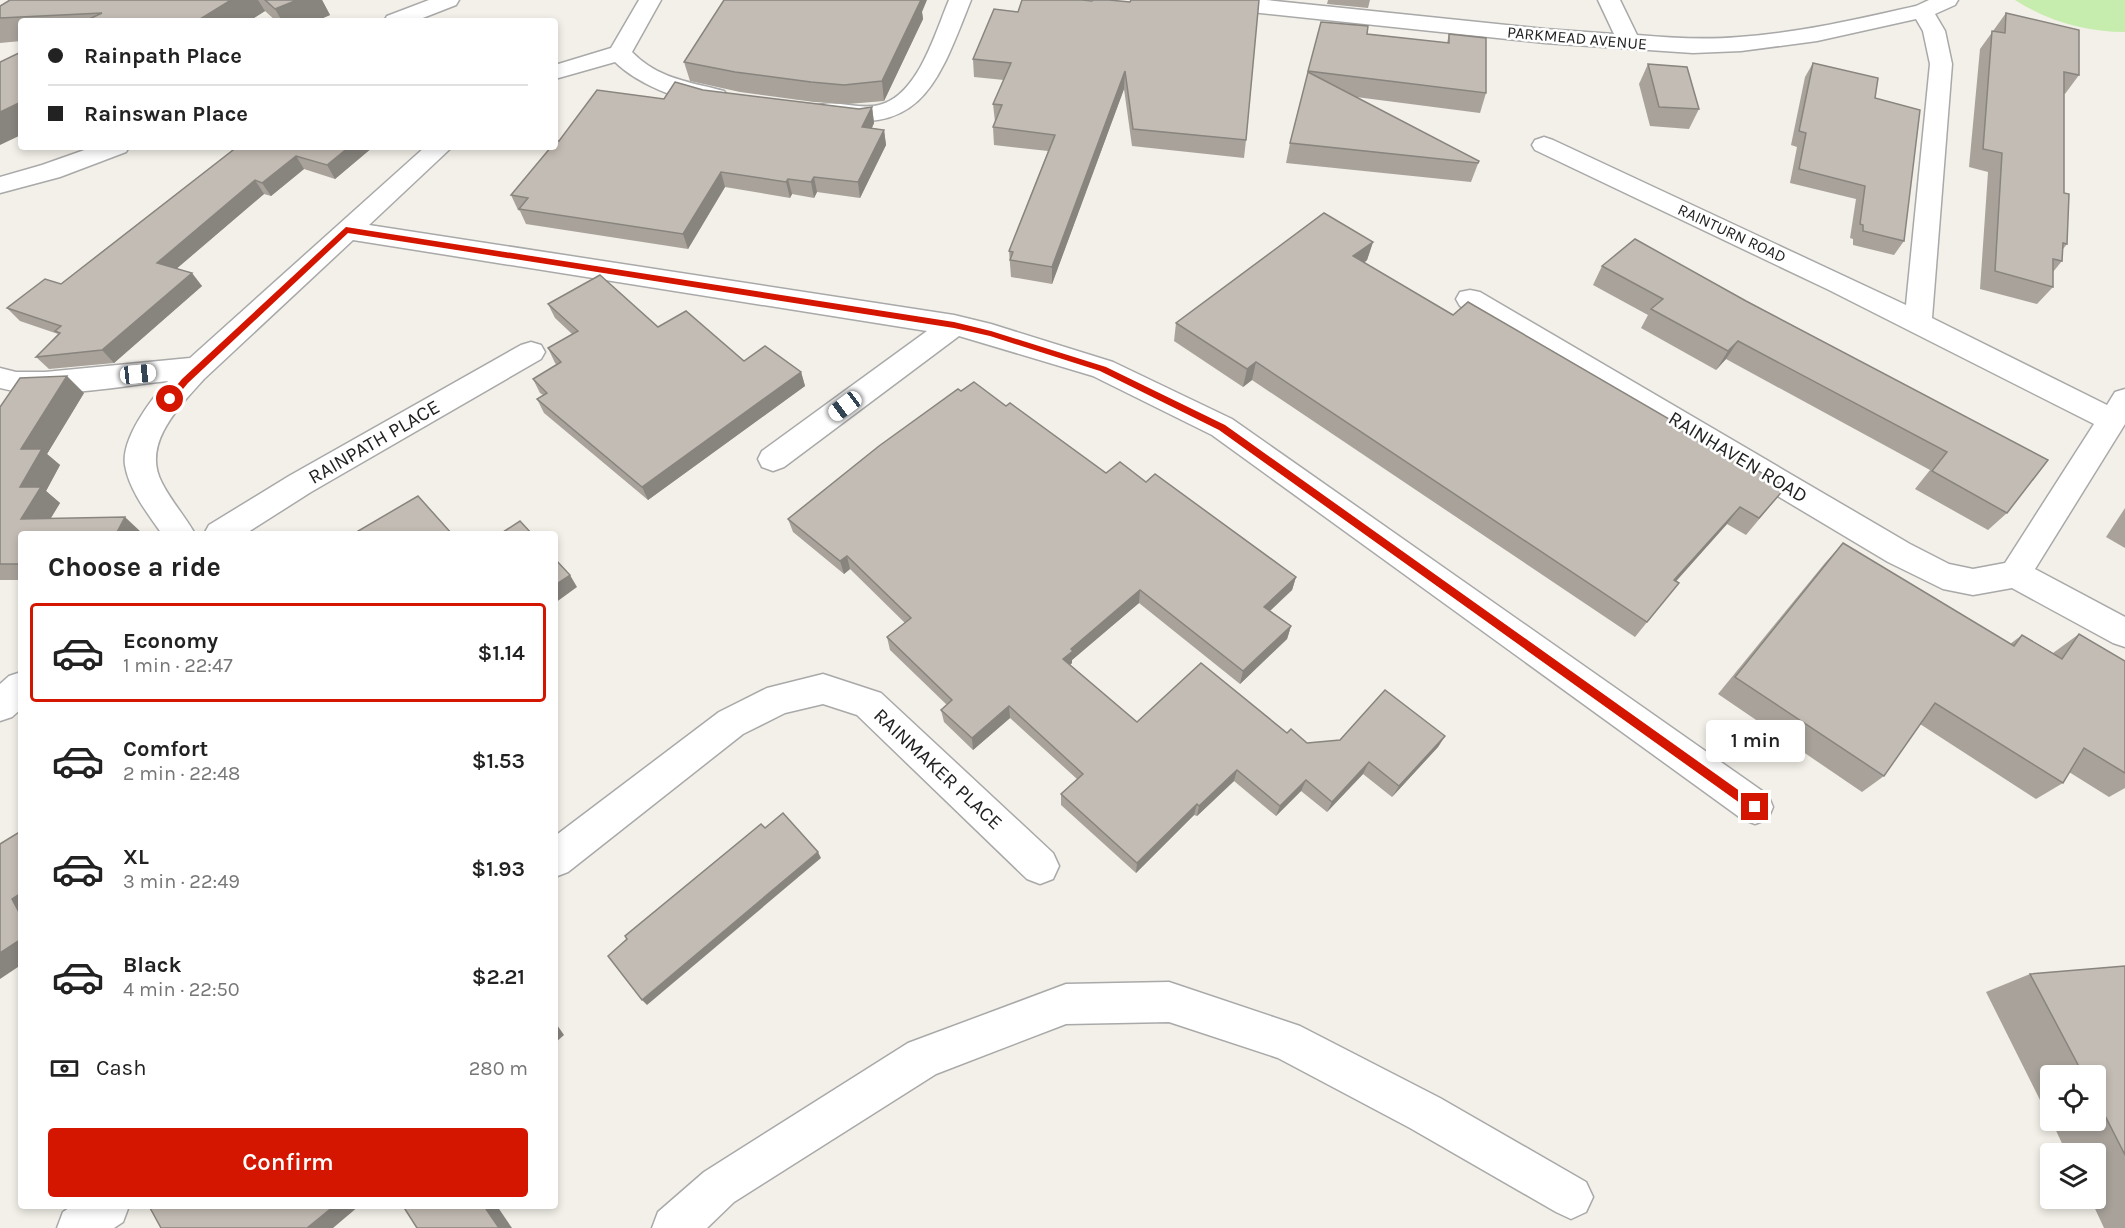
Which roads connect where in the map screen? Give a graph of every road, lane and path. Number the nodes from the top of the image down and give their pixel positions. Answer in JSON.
{"nodes":[{"id":1,"x":448,"y":0,"type":"edge"},
{"id":2,"x":650,"y":0,"type":"edge"},
{"id":3,"x":960,"y":0,"type":"edge"},
{"id":4,"x":1204,"y":0,"type":"edge"},
{"id":5,"x":1609,"y":0,"type":"edge"},
{"id":6,"x":1947,"y":0,"type":"edge"},
{"id":7,"x":1923,"y":11,"type":"junction"},
{"id":8,"x":403,"y":18,"type":"edge"},
{"id":9,"x":1629,"y":42,"type":"junction"},
{"id":10,"x":620,"y":54,"type":"junction"},
{"id":11,"x":558,"y":71,"type":"edge"},
{"id":12,"x":734,"y":98,"type":"edge"},
{"id":13,"x":804,"y":107,"type":"edge"},
{"id":14,"x":1544,"y":145,"type":"dead end"},
{"id":15,"x":109,"y":150,"type":"edge"},
{"id":16,"x":438,"y":150,"type":"edge"},
{"id":17,"x":0,"y":185,"type":"edge"},
{"id":18,"x":346,"y":230,"type":"junction"},
{"id":19,"x":1470,"y":299,"type":"dead end"},
{"id":20,"x":1918,"y":321,"type":"junction"},
{"id":21,"x":954,"y":325,"type":"junction"},
{"id":22,"x":531,"y":352,"type":"dead end"},
{"id":23,"x":200,"y":367,"type":"junction"},
{"id":24,"x":0,"y":378,"type":"edge"},
{"id":25,"x":2118,"y":410,"type":"edge"},
{"id":26,"x":773,"y":459,"type":"dead end"},
{"id":27,"x":177,"y":531,"type":"edge"},
{"id":28,"x":225,"y":531,"type":"edge"},
{"id":29,"x":2015,"y":574,"type":"junction"},
{"id":30,"x":2125,"y":633,"type":"edge"},
{"id":31,"x":18,"y":690,"type":"edge"},
{"id":32,"x":0,"y":706,"type":"edge"},
{"id":33,"x":1755,"y":807,"type":"dead end"},
{"id":34,"x":558,"y":858,"type":"edge"},
{"id":35,"x":1040,"y":866,"type":"dead end"},
{"id":36,"x":1570,"y":1197,"type":"dead end"},
{"id":37,"x":103,"y":1209,"type":"edge"},
{"id":38,"x":79,"y":1228,"type":"edge"},
{"id":39,"x":674,"y":1228,"type":"edge"}],
"edges":[{"from":1,"to":8,"type":"street"},
{"from":2,"to":10,"type":"street"},
{"from":3,"to":13,"type":"street"},
{"from":4,"to":9,"type":"street","name":"PARKMEAD AVENUE"},
{"from":5,"to":9,"type":"street"},
{"from":6,"to":7,"type":"street","name":"PARKMEAD AVENUE"},
{"from":7,"to":9,"type":"street","name":"PARKMEAD AVENUE"},
{"from":7,"to":20,"type":"street"},
{"from":10,"to":11,"type":"street"},
{"from":10,"to":12,"type":"street"},
{"from":14,"to":20,"type":"street","name":"RAINTURN ROAD"},
{"from":15,"to":17,"type":"street"},
{"from":16,"to":18,"type":"street"},
{"from":18,"to":21,"type":"street"},
{"from":18,"to":23,"type":"street"},
{"from":19,"to":29,"type":"street","name":"RAINHAVEN ROAD"},
{"from":20,"to":25,"type":"street","name":"RAINTURN ROAD"},
{"from":21,"to":26,"type":"street"},
{"from":21,"to":33,"type":"street"},
{"from":22,"to":28,"type":"street","name":"RAINPATH PLACE"},
{"from":23,"to":24,"type":"street"},
{"from":23,"to":27,"type":"street"},
{"from":25,"to":29,"type":"street"},
{"from":29,"to":30,"type":"street"},
{"from":31,"to":32,"type":"street"},
{"from":34,"to":35,"type":"street","name":"RAINMAKER PLACE"},
{"from":36,"to":39,"type":"street"},
{"from":37,"to":38,"type":"street"}]}
